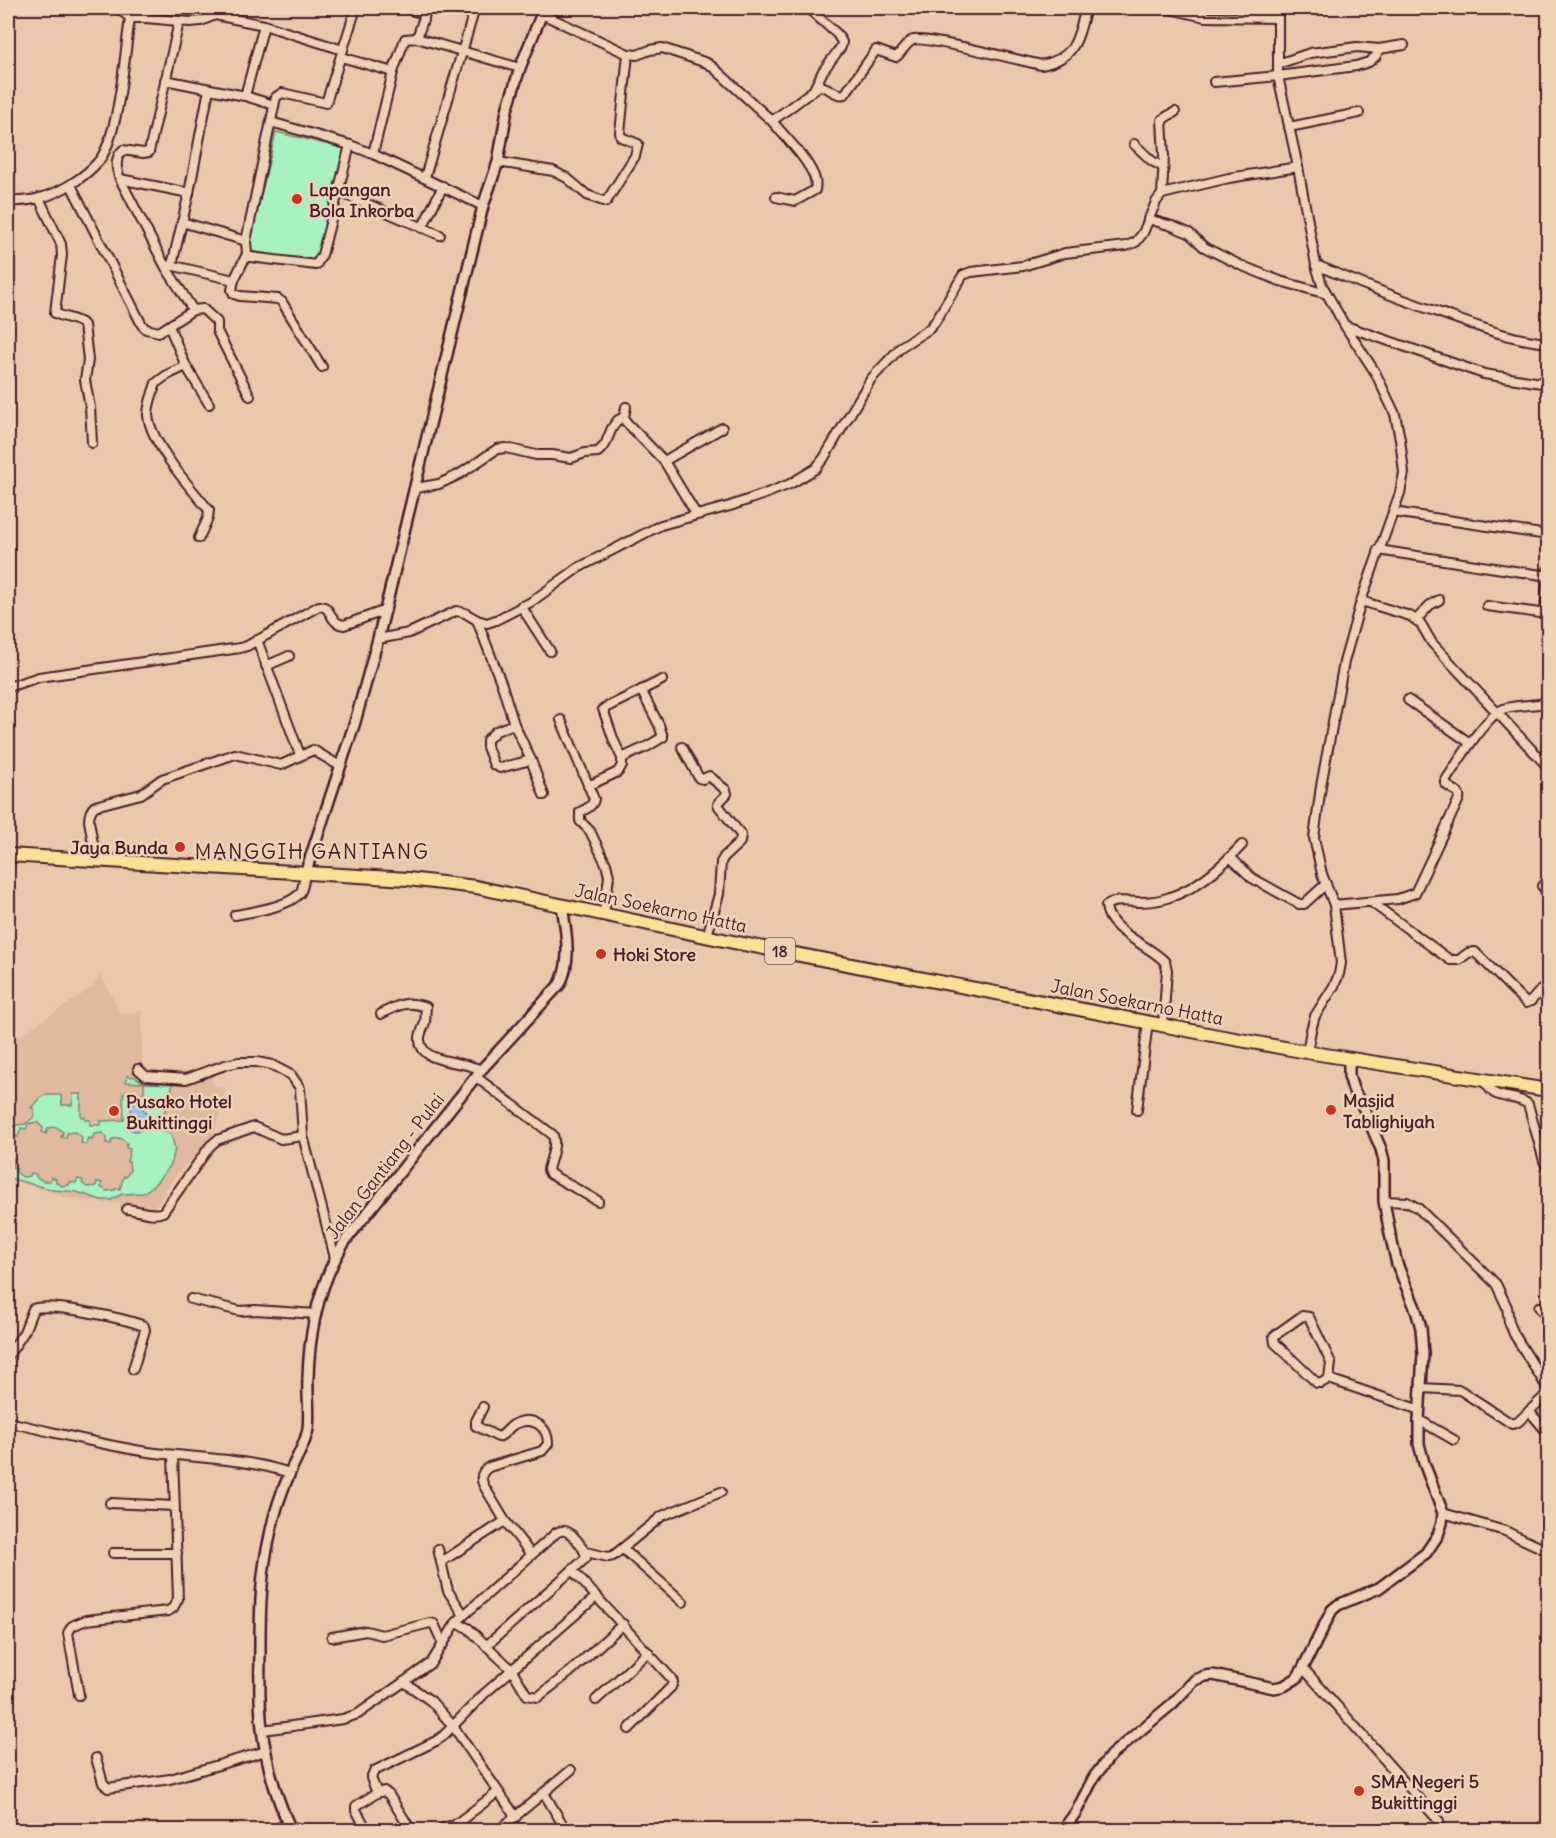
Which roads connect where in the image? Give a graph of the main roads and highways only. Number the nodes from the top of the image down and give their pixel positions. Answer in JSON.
{"nodes":[{"id":1,"x":8,"y":855,"type":"edge"},
{"id":2,"x":1546,"y":1086,"type":"edge"}],
"edges":[{"from":1,"to":2,"type":"highway","name":"Jalan Soekarno Hatta","number":"18"}]}
